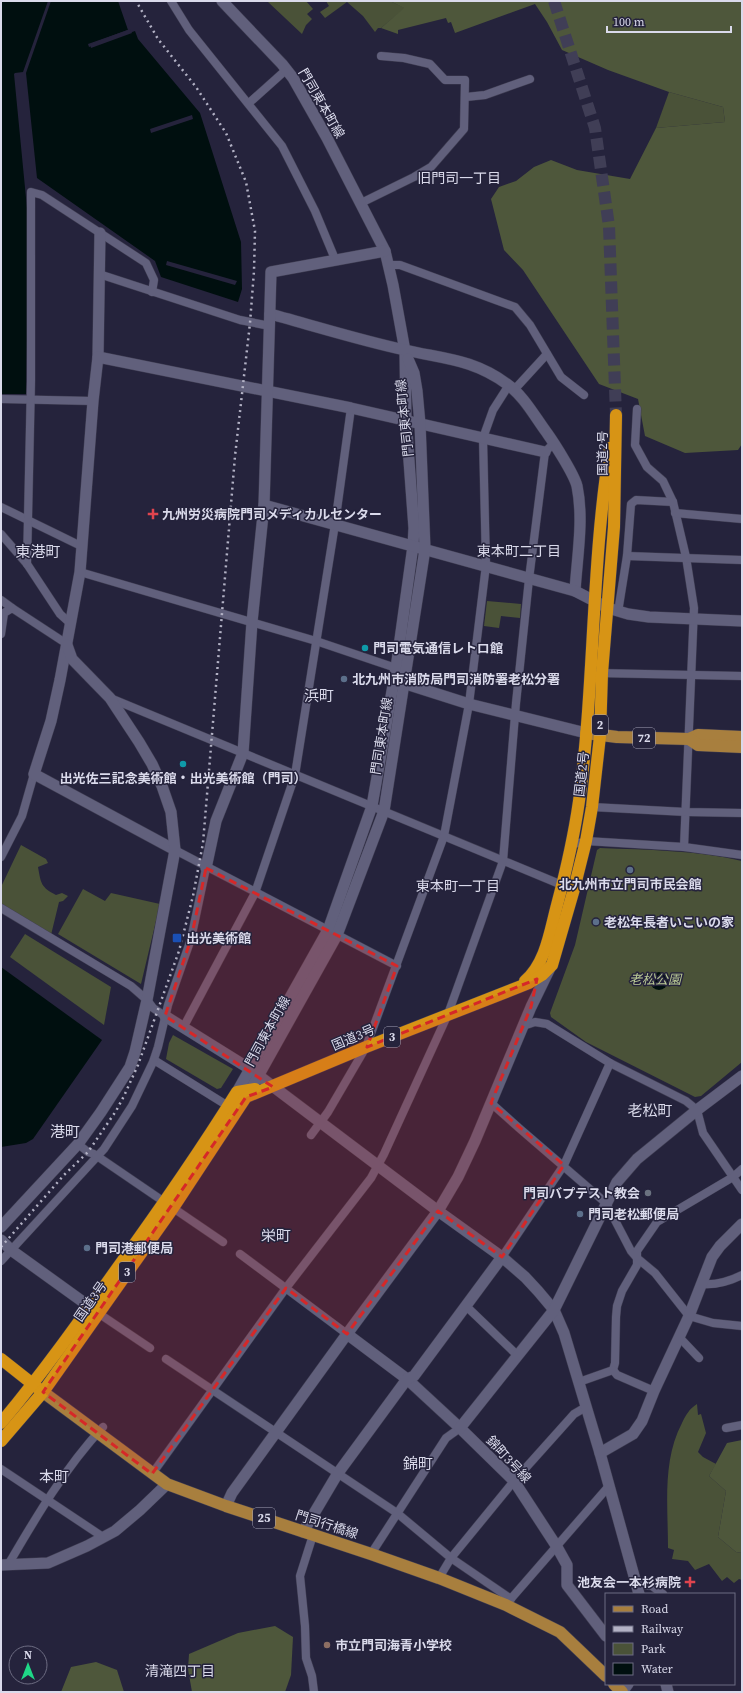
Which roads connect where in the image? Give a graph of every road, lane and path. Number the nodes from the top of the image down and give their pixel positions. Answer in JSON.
{"nodes":[{"id":1,"x":171,"y":1,"type":"edge"},
{"id":2,"x":222,"y":1,"type":"edge"},
{"id":3,"x":381,"y":56,"type":"dead end"},
{"id":4,"x":287,"y":69,"type":"junction"},
{"id":5,"x":530,"y":79,"type":"dead end"},
{"id":6,"x":466,"y":97,"type":"junction"},
{"id":7,"x":249,"y":103,"type":"junction"},
{"id":8,"x":361,"y":203,"type":"junction"},
{"id":9,"x":100,"y":233,"type":"junction"},
{"id":10,"x":385,"y":251,"type":"junction"},
{"id":11,"x":335,"y":259,"type":"junction"},
{"id":12,"x":388,"y":265,"type":"junction"},
{"id":13,"x":99,"y":274,"type":"junction"},
{"id":14,"x":152,"y":292,"type":"junction"},
{"id":15,"x":270,"y":314,"type":"junction"},
{"id":16,"x":270,"y":326,"type":"junction"},
{"id":17,"x":405,"y":350,"type":"junction"},
{"id":18,"x":547,"y":354,"type":"junction"},
{"id":19,"x":98,"y":357,"type":"junction"},
{"id":20,"x":511,"y":388,"type":"junction"},
{"id":21,"x":268,"y":392,"type":"junction"},
{"id":22,"x":584,"y":395,"type":"dead end"},
{"id":23,"x":1,"y":399,"type":"edge"},
{"id":24,"x":31,"y":399,"type":"junction"},
{"id":25,"x":93,"y":402,"type":"junction"},
{"id":26,"x":351,"y":408,"type":"junction"},
{"id":27,"x":637,"y":409,"type":"dead end"},
{"id":28,"x":406,"y":420,"type":"junction"},
{"id":29,"x":420,"y":424,"type":"junction"},
{"id":30,"x":483,"y":438,"type":"junction"},
{"id":31,"x":554,"y":443,"type":"junction"},
{"id":32,"x":545,"y":452,"type":"junction"},
{"id":33,"x":673,"y":502,"type":"junction"},
{"id":34,"x":264,"y":505,"type":"junction"},
{"id":35,"x":1,"y":507,"type":"edge"},
{"id":36,"x":675,"y":512,"type":"junction"},
{"id":37,"x":742,"y":519,"type":"edge"},
{"id":38,"x":28,"y":521,"type":"junction"},
{"id":39,"x":335,"y":524,"type":"junction"},
{"id":40,"x":1,"y":534,"type":"edge"},
{"id":41,"x":81,"y":546,"type":"junction"},
{"id":42,"x":413,"y":546,"type":"junction"},
{"id":43,"x":425,"y":549,"type":"junction"},
{"id":44,"x":627,"y":556,"type":"junction"},
{"id":45,"x":686,"y":558,"type":"junction"},
{"id":46,"x":742,"y":560,"type":"edge"},
{"id":47,"x":27,"y":564,"type":"junction"},
{"id":48,"x":486,"y":566,"type":"junction"},
{"id":49,"x":80,"y":572,"type":"junction"},
{"id":50,"x":529,"y":578,"type":"junction"},
{"id":51,"x":575,"y":591,"type":"junction"},
{"id":52,"x":1,"y":600,"type":"edge"},
{"id":53,"x":595,"y":602,"type":"junction"},
{"id":54,"x":12,"y":608,"type":"junction"},
{"id":55,"x":613,"y":610,"type":"junction"},
{"id":56,"x":694,"y":619,"type":"junction"},
{"id":57,"x":742,"y":621,"type":"edge"},
{"id":58,"x":252,"y":622,"type":"junction"},
{"id":59,"x":71,"y":624,"type":"junction"},
{"id":60,"x":1,"y":634,"type":"edge"},
{"id":61,"x":316,"y":641,"type":"junction"},
{"id":62,"x":67,"y":644,"type":"junction"},
{"id":63,"x":396,"y":668,"type":"junction"},
{"id":64,"x":602,"y":672,"type":"junction"},
{"id":65,"x":590,"y":673,"type":"junction"},
{"id":66,"x":692,"y":675,"type":"junction"},
{"id":67,"x":742,"y":676,"type":"edge"},
{"id":68,"x":404,"y":683,"type":"junction"},
{"id":69,"x":110,"y":698,"type":"junction"},
{"id":70,"x":469,"y":704,"type":"junction"},
{"id":71,"x":515,"y":716,"type":"junction"},
{"id":72,"x":586,"y":733,"type":"junction"},
{"id":73,"x":600,"y":736,"type":"junction"},
{"id":74,"x":742,"y":737,"type":"edge"},
{"id":75,"x":689,"y":739,"type":"junction"},
{"id":76,"x":742,"y":747,"type":"edge"},
{"id":77,"x":243,"y":753,"type":"junction"},
{"id":78,"x":34,"y":774,"type":"junction"},
{"id":79,"x":295,"y":775,"type":"junction"},
{"id":80,"x":372,"y":806,"type":"junction"},
{"id":81,"x":592,"y":807,"type":"junction"},
{"id":82,"x":384,"y":811,"type":"junction"},
{"id":83,"x":686,"y":812,"type":"junction"},
{"id":84,"x":742,"y":813,"type":"edge"},
{"id":85,"x":574,"y":829,"type":"junction"},
{"id":86,"x":444,"y":836,"type":"junction"},
{"id":87,"x":586,"y":840,"type":"junction"},
{"id":88,"x":572,"y":845,"type":"junction"},
{"id":89,"x":684,"y":847,"type":"junction"},
{"id":90,"x":175,"y":850,"type":"junction"},
{"id":91,"x":742,"y":855,"type":"edge"},
{"id":92,"x":1,"y":857,"type":"edge"},
{"id":93,"x":503,"y":861,"type":"junction"},
{"id":94,"x":206,"y":868,"type":"junction"},
{"id":95,"x":562,"y":885,"type":"junction"},
{"id":96,"x":255,"y":892,"type":"junction"},
{"id":97,"x":1,"y":908,"type":"edge"},
{"id":98,"x":332,"y":932,"type":"junction"},
{"id":99,"x":546,"y":963,"type":"junction"},
{"id":100,"x":397,"y":966,"type":"junction"},
{"id":101,"x":537,"y":979,"type":"junction"},
{"id":102,"x":512,"y":989,"type":"junction"},
{"id":103,"x":147,"y":1000,"type":"junction"},
{"id":104,"x":530,"y":1007,"type":"junction"},
{"id":105,"x":448,"y":1014,"type":"junction"},
{"id":106,"x":165,"y":1016,"type":"junction"},
{"id":107,"x":523,"y":1026,"type":"junction"},
{"id":108,"x":183,"y":1028,"type":"junction"},
{"id":109,"x":366,"y":1047,"type":"junction"},
{"id":110,"x":154,"y":1060,"type":"junction"},
{"id":111,"x":610,"y":1063,"type":"junction"},
{"id":112,"x":254,"y":1072,"type":"junction"},
{"id":113,"x":742,"y":1076,"type":"edge"},
{"id":114,"x":273,"y":1087,"type":"junction"},
{"id":115,"x":245,"y":1093,"type":"junction"},
{"id":116,"x":491,"y":1103,"type":"junction"},
{"id":117,"x":228,"y":1106,"type":"junction"},
{"id":118,"x":697,"y":1110,"type":"junction"},
{"id":119,"x":320,"y":1122,"type":"junction"},
{"id":120,"x":311,"y":1135,"type":"dead end"},
{"id":121,"x":78,"y":1144,"type":"junction"},
{"id":122,"x":97,"y":1156,"type":"junction"},
{"id":123,"x":564,"y":1165,"type":"junction"},
{"id":124,"x":378,"y":1166,"type":"junction"},
{"id":125,"x":742,"y":1169,"type":"edge"},
{"id":126,"x":733,"y":1177,"type":"junction"},
{"id":127,"x":742,"y":1190,"type":"edge"},
{"id":128,"x":606,"y":1203,"type":"junction"},
{"id":129,"x":169,"y":1205,"type":"junction"},
{"id":130,"x":438,"y":1211,"type":"junction"},
{"id":131,"x":742,"y":1224,"type":"edge"},
{"id":132,"x":1,"y":1227,"type":"edge"},
{"id":133,"x":1,"y":1240,"type":"edge"},
{"id":134,"x":223,"y":1242,"type":"dead end"},
{"id":135,"x":11,"y":1250,"type":"junction"},
{"id":136,"x":240,"y":1254,"type":"dead end"},
{"id":137,"x":502,"y":1257,"type":"junction"},
{"id":138,"x":637,"y":1258,"type":"junction"},
{"id":139,"x":1,"y":1261,"type":"edge"},
{"id":140,"x":742,"y":1275,"type":"edge"},
{"id":141,"x":702,"y":1284,"type":"junction"},
{"id":142,"x":286,"y":1288,"type":"junction"},
{"id":143,"x":466,"y":1306,"type":"junction"},
{"id":144,"x":94,"y":1310,"type":"junction"},
{"id":145,"x":554,"y":1310,"type":"junction"},
{"id":146,"x":689,"y":1316,"type":"junction"},
{"id":147,"x":742,"y":1326,"type":"edge"},
{"id":148,"x":347,"y":1334,"type":"junction"},
{"id":149,"x":679,"y":1337,"type":"junction"},
{"id":150,"x":150,"y":1348,"type":"dead end"},
{"id":151,"x":518,"y":1355,"type":"junction"},
{"id":152,"x":699,"y":1358,"type":"dead end"},
{"id":153,"x":1,"y":1359,"type":"edge"},
{"id":154,"x":166,"y":1359,"type":"dead end"},
{"id":155,"x":613,"y":1370,"type":"junction"},
{"id":156,"x":407,"y":1379,"type":"junction"},
{"id":157,"x":579,"y":1382,"type":"junction"},
{"id":158,"x":33,"y":1384,"type":"junction"},
{"id":159,"x":213,"y":1390,"type":"junction"},
{"id":160,"x":654,"y":1391,"type":"junction"},
{"id":161,"x":43,"y":1392,"type":"junction"},
{"id":162,"x":586,"y":1407,"type":"junction"},
{"id":163,"x":1,"y":1423,"type":"edge"},
{"id":164,"x":742,"y":1425,"type":"edge"},
{"id":165,"x":460,"y":1428,"type":"junction"},
{"id":166,"x":726,"y":1428,"type":"dead end"},
{"id":167,"x":100,"y":1430,"type":"junction"},
{"id":168,"x":276,"y":1432,"type":"junction"},
{"id":169,"x":1,"y":1441,"type":"edge"},
{"id":170,"x":600,"y":1453,"type":"junction"},
{"id":171,"x":1,"y":1469,"type":"edge"},
{"id":172,"x":152,"y":1474,"type":"junction"},
{"id":173,"x":338,"y":1474,"type":"junction"},
{"id":174,"x":514,"y":1481,"type":"junction"},
{"id":175,"x":167,"y":1484,"type":"junction"},
{"id":176,"x":609,"y":1486,"type":"junction"},
{"id":177,"x":47,"y":1499,"type":"junction"},
{"id":178,"x":226,"y":1506,"type":"junction"},
{"id":179,"x":397,"y":1513,"type":"junction"},
{"id":180,"x":308,"y":1533,"type":"junction"},
{"id":181,"x":103,"y":1537,"type":"junction"},
{"id":182,"x":557,"y":1547,"type":"junction"},
{"id":183,"x":371,"y":1554,"type":"junction"},
{"id":184,"x":451,"y":1558,"type":"junction"},
{"id":185,"x":4,"y":1565,"type":"edge"},
{"id":186,"x":439,"y":1578,"type":"junction"},
{"id":187,"x":638,"y":1589,"type":"edge"},
{"id":188,"x":662,"y":1593,"type":"edge"},
{"id":189,"x":509,"y":1602,"type":"junction"},
{"id":190,"x":605,"y":1635,"type":"edge"},
{"id":191,"x":605,"y":1675,"type":"edge"},
{"id":192,"x":314,"y":1692,"type":"edge"}],
"edges":[{"from":1,"to":7,"type":"street"},
{"from":2,"to":4,"type":"street","name":"門司東本町線"},
{"from":3,"to":6,"type":"street"},
{"from":4,"to":7,"type":"street"},
{"from":4,"to":8,"type":"street","name":"門司東本町線"},
{"from":5,"to":6,"type":"street"},
{"from":6,"to":8,"type":"street"},
{"from":7,"to":11,"type":"street"},
{"from":8,"to":10,"type":"street","name":"門司東本町線"},
{"from":9,"to":13,"type":"street"},
{"from":9,"to":14,"type":"street"},
{"from":9,"to":24,"type":"street"},
{"from":10,"to":11,"type":"street"},
{"from":10,"to":12,"type":"street","name":"門司東本町線"},
{"from":11,"to":15,"type":"street"},
{"from":12,"to":17,"type":"street","name":"門司東本町線"},
{"from":12,"to":18,"type":"street"},
{"from":13,"to":14,"type":"street"},
{"from":13,"to":19,"type":"street"},
{"from":14,"to":16,"type":"street"},
{"from":15,"to":16,"type":"street"},
{"from":15,"to":17,"type":"street"},
{"from":16,"to":21,"type":"street"},
{"from":17,"to":20,"type":"street"},
{"from":17,"to":28,"type":"street","name":"門司東本町線"},
{"from":17,"to":29,"type":"street","name":"門司東本町線"},
{"from":18,"to":20,"type":"street"},
{"from":18,"to":22,"type":"street"},
{"from":19,"to":21,"type":"street"},
{"from":19,"to":25,"type":"street"},
{"from":20,"to":30,"type":"street"},
{"from":20,"to":31,"type":"street"},
{"from":21,"to":26,"type":"street"},
{"from":21,"to":34,"type":"street"},
{"from":23,"to":24,"type":"street"},
{"from":24,"to":25,"type":"street"},
{"from":24,"to":38,"type":"street"},
{"from":25,"to":41,"type":"street"},
{"from":26,"to":28,"type":"street"},
{"from":26,"to":39,"type":"street"},
{"from":27,"to":33,"type":"street"},
{"from":28,"to":29,"type":"street"},
{"from":28,"to":42,"type":"street","name":"門司東本町線"},
{"from":29,"to":30,"type":"street"},
{"from":29,"to":43,"type":"street","name":"門司東本町線"},
{"from":30,"to":32,"type":"street"},
{"from":30,"to":48,"type":"street"},
{"from":31,"to":32,"type":"street"},
{"from":31,"to":51,"type":"street"},
{"from":32,"to":50,"type":"street"},
{"from":33,"to":36,"type":"street"},
{"from":33,"to":44,"type":"street"},
{"from":34,"to":39,"type":"street"},
{"from":34,"to":58,"type":"street"},
{"from":35,"to":38,"type":"street"},
{"from":36,"to":37,"type":"street"},
{"from":36,"to":45,"type":"street"},
{"from":38,"to":41,"type":"street"},
{"from":38,"to":47,"type":"street"},
{"from":39,"to":42,"type":"street"},
{"from":39,"to":61,"type":"street"},
{"from":40,"to":47,"type":"street"},
{"from":41,"to":49,"type":"street"},
{"from":42,"to":43,"type":"street"},
{"from":42,"to":63,"type":"street","name":"門司東本町線"},
{"from":43,"to":48,"type":"street"},
{"from":43,"to":68,"type":"street","name":"門司東本町線"},
{"from":44,"to":45,"type":"street"},
{"from":44,"to":55,"type":"street"},
{"from":45,"to":46,"type":"street"},
{"from":45,"to":56,"type":"street"},
{"from":47,"to":59,"type":"street"},
{"from":48,"to":50,"type":"street"},
{"from":48,"to":70,"type":"street"},
{"from":49,"to":58,"type":"street"},
{"from":49,"to":59,"type":"street"},
{"from":50,"to":51,"type":"street"},
{"from":50,"to":71,"type":"street"},
{"from":51,"to":53,"type":"street"},
{"from":52,"to":54,"type":"street"},
{"from":53,"to":55,"type":"street"},
{"from":53,"to":55,"type":"highway","name":"国道2号","number":"2"},
{"from":53,"to":65,"type":"highway","name":"国道2号","number":"2"},
{"from":54,"to":60,"type":"street"},
{"from":54,"to":62,"type":"street"},
{"from":55,"to":56,"type":"street"},
{"from":55,"to":64,"type":"highway","name":"国道2号","number":"2"},
{"from":56,"to":57,"type":"street"},
{"from":56,"to":66,"type":"street"},
{"from":58,"to":61,"type":"street"},
{"from":58,"to":77,"type":"street"},
{"from":59,"to":62,"type":"street"},
{"from":61,"to":63,"type":"street"},
{"from":61,"to":79,"type":"street"},
{"from":62,"to":69,"type":"street"},
{"from":62,"to":78,"type":"street"},
{"from":63,"to":68,"type":"street"},
{"from":63,"to":80,"type":"street","name":"門司東本町線"},
{"from":64,"to":65,"type":"street"},
{"from":64,"to":66,"type":"street"},
{"from":64,"to":73,"type":"highway","name":"国道2号","number":"2"},
{"from":65,"to":72,"type":"highway","name":"国道2号","number":"2"},
{"from":66,"to":67,"type":"street"},
{"from":66,"to":75,"type":"street"},
{"from":68,"to":70,"type":"street"},
{"from":68,"to":82,"type":"street","name":"門司東本町線"},
{"from":69,"to":77,"type":"street"},
{"from":69,"to":90,"type":"street"},
{"from":70,"to":71,"type":"street"},
{"from":70,"to":86,"type":"street"},
{"from":71,"to":72,"type":"street"},
{"from":71,"to":93,"type":"street"},
{"from":72,"to":73,"type":"main road","number":"72"},
{"from":72,"to":85,"type":"highway","name":"国道2号","number":"2"},
{"from":73,"to":75,"type":"main road","number":"72"},
{"from":73,"to":81,"type":"highway","name":"国道2号","number":"2"},
{"from":74,"to":75,"type":"main road","number":"72"},
{"from":75,"to":76,"type":"main road","number":"72"},
{"from":75,"to":83,"type":"street"},
{"from":77,"to":79,"type":"street"},
{"from":77,"to":94,"type":"street"},
{"from":78,"to":90,"type":"street"},
{"from":78,"to":92,"type":"street"},
{"from":79,"to":80,"type":"street"},
{"from":79,"to":96,"type":"street"},
{"from":80,"to":82,"type":"street"},
{"from":80,"to":98,"type":"street","name":"門司東本町線"},
{"from":81,"to":83,"type":"street"},
{"from":81,"to":87,"type":"highway","name":"国道2号","number":"2"},
{"from":82,"to":86,"type":"street"},
{"from":82,"to":98,"type":"street","name":"門司東本町線"},
{"from":83,"to":84,"type":"street"},
{"from":83,"to":89,"type":"street"},
{"from":85,"to":87,"type":"street"},
{"from":85,"to":88,"type":"highway","name":"国道2号","number":"2"},
{"from":86,"to":93,"type":"street"},
{"from":86,"to":100,"type":"street"},
{"from":87,"to":88,"type":"street"},
{"from":87,"to":89,"type":"street"},
{"from":87,"to":99,"type":"highway","name":"国道2号","number":"2"},
{"from":88,"to":95,"type":"highway","name":"国道2号","number":"2"},
{"from":89,"to":91,"type":"street"},
{"from":90,"to":94,"type":"street"},
{"from":90,"to":103,"type":"street"},
{"from":93,"to":95,"type":"street"},
{"from":93,"to":105,"type":"street"},
{"from":94,"to":96,"type":"street"},
{"from":94,"to":106,"type":"street"},
{"from":95,"to":99,"type":"highway","name":"国道2号","number":"2"},
{"from":96,"to":98,"type":"street"},
{"from":96,"to":108,"type":"street"},
{"from":97,"to":103,"type":"street"},
{"from":98,"to":100,"type":"street"},
{"from":98,"to":112,"type":"street","name":"門司東本町線"},
{"from":99,"to":101,"type":"highway","name":"国道3号","number":"3"},
{"from":99,"to":102,"type":"highway","name":"国道3号","number":"3"},
{"from":99,"to":104,"type":"street"},
{"from":100,"to":109,"type":"street"},
{"from":101,"to":102,"type":"highway","name":"国道3号","number":"3"},
{"from":101,"to":104,"type":"street"},
{"from":102,"to":105,"type":"highway","name":"国道3号","number":"3"},
{"from":103,"to":106,"type":"street"},
{"from":103,"to":121,"type":"street"},
{"from":104,"to":107,"type":"street"},
{"from":105,"to":109,"type":"highway","name":"国道3号","number":"3"},
{"from":105,"to":124,"type":"street"},
{"from":106,"to":108,"type":"street"},
{"from":106,"to":110,"type":"street"},
{"from":107,"to":111,"type":"street"},
{"from":107,"to":116,"type":"street"},
{"from":108,"to":112,"type":"street"},
{"from":109,"to":114,"type":"highway","name":"国道3号","number":"3"},
{"from":109,"to":119,"type":"street"},
{"from":110,"to":117,"type":"street"},
{"from":110,"to":122,"type":"street"},
{"from":111,"to":118,"type":"street"},
{"from":111,"to":123,"type":"street"},
{"from":112,"to":114,"type":"street"},
{"from":112,"to":115,"type":"street","name":"門司東本町線"},
{"from":113,"to":118,"type":"street"},
{"from":114,"to":115,"type":"highway","name":"国道3号","number":"3"},
{"from":114,"to":119,"type":"street"},
{"from":115,"to":117,"type":"highway","name":"国道3号","number":"3"},
{"from":115,"to":129,"type":"highway","name":"国道3号","number":"3"},
{"from":116,"to":123,"type":"street"},
{"from":116,"to":130,"type":"street"},
{"from":117,"to":129,"type":"highway","name":"国道3号","number":"3"},
{"from":118,"to":126,"type":"street"},
{"from":118,"to":128,"type":"street"},
{"from":119,"to":120,"type":"street"},
{"from":119,"to":124,"type":"street"},
{"from":121,"to":122,"type":"street"},
{"from":121,"to":132,"type":"street"},
{"from":122,"to":129,"type":"street"},
{"from":122,"to":135,"type":"street"},
{"from":123,"to":128,"type":"street"},
{"from":123,"to":137,"type":"street"},
{"from":124,"to":130,"type":"street"},
{"from":124,"to":142,"type":"street"},
{"from":125,"to":126,"type":"street"},
{"from":126,"to":127,"type":"street"},
{"from":126,"to":138,"type":"street"},
{"from":128,"to":138,"type":"street"},
{"from":128,"to":145,"type":"street"},
{"from":129,"to":134,"type":"street"},
{"from":129,"to":144,"type":"highway","name":"国道3号","number":"3"},
{"from":130,"to":137,"type":"street"},
{"from":130,"to":148,"type":"street"},
{"from":131,"to":141,"type":"street"},
{"from":133,"to":135,"type":"street"},
{"from":135,"to":139,"type":"street"},
{"from":135,"to":144,"type":"street"},
{"from":136,"to":142,"type":"street"},
{"from":137,"to":143,"type":"street"},
{"from":137,"to":145,"type":"street"},
{"from":138,"to":146,"type":"street"},
{"from":138,"to":155,"type":"street"},
{"from":140,"to":141,"type":"street"},
{"from":141,"to":146,"type":"street"},
{"from":142,"to":148,"type":"street"},
{"from":142,"to":159,"type":"street"},
{"from":143,"to":151,"type":"street"},
{"from":143,"to":156,"type":"street"},
{"from":144,"to":150,"type":"street"},
{"from":144,"to":158,"type":"highway","name":"国道3号","number":"3"},
{"from":144,"to":161,"type":"highway","name":"国道3号","number":"3"},
{"from":145,"to":151,"type":"street"},
{"from":145,"to":157,"type":"street"},
{"from":146,"to":147,"type":"street"},
{"from":146,"to":149,"type":"street"},
{"from":148,"to":156,"type":"street","name":"錦町3号線"},
{"from":148,"to":168,"type":"street"},
{"from":149,"to":152,"type":"street"},
{"from":149,"to":160,"type":"street"},
{"from":151,"to":165,"type":"street"},
{"from":153,"to":158,"type":"highway"},
{"from":154,"to":159,"type":"street"},
{"from":155,"to":157,"type":"street"},
{"from":155,"to":160,"type":"street"},
{"from":156,"to":165,"type":"street","name":"錦町3号線"},
{"from":156,"to":173,"type":"street"},
{"from":157,"to":162,"type":"street"},
{"from":158,"to":161,"type":"highway"},
{"from":158,"to":163,"type":"highway","name":"国道3号","number":"3"},
{"from":159,"to":168,"type":"street"},
{"from":159,"to":172,"type":"street"},
{"from":160,"to":170,"type":"street"},
{"from":161,"to":167,"type":"main road","name":"門司行橋線","number":"25"},
{"from":161,"to":169,"type":"highway","name":"国道3号","number":"3"},
{"from":162,"to":170,"type":"street"},
{"from":162,"to":174,"type":"street"},
{"from":164,"to":166,"type":"street"},
{"from":165,"to":174,"type":"street","name":"錦町3号線"},
{"from":165,"to":179,"type":"street"},
{"from":167,"to":172,"type":"main road","name":"門司行橋線","number":"25"},
{"from":167,"to":177,"type":"street"},
{"from":168,"to":173,"type":"street"},
{"from":168,"to":178,"type":"street"},
{"from":170,"to":176,"type":"street"},
{"from":171,"to":177,"type":"street"},
{"from":172,"to":175,"type":"main road","name":"門司行橋線","number":"25"},
{"from":173,"to":179,"type":"street"},
{"from":173,"to":180,"type":"street"},
{"from":174,"to":182,"type":"street","name":"錦町3号線"},
{"from":174,"to":184,"type":"street"},
{"from":175,"to":178,"type":"main road","name":"門司行橋線","number":"25"},
{"from":175,"to":181,"type":"street"},
{"from":176,"to":182,"type":"street"},
{"from":176,"to":187,"type":"street"},
{"from":177,"to":181,"type":"street"},
{"from":177,"to":185,"type":"street"},
{"from":178,"to":180,"type":"main road","name":"門司行橋線","number":"25"},
{"from":179,"to":183,"type":"street"},
{"from":179,"to":184,"type":"street"},
{"from":180,"to":183,"type":"main road","name":"門司行橋線","number":"25"},
{"from":180,"to":192,"type":"street"},
{"from":181,"to":185,"type":"street"},
{"from":182,"to":189,"type":"street"},
{"from":182,"to":190,"type":"street","name":"錦町3号線"},
{"from":183,"to":186,"type":"main road","name":"門司行橋線","number":"25"},
{"from":184,"to":186,"type":"street"},
{"from":184,"to":189,"type":"street"},
{"from":186,"to":189,"type":"main road","name":"門司行橋線","number":"25"},
{"from":187,"to":188,"type":"street"},
{"from":189,"to":191,"type":"main road","name":"門司行橋線","number":"25"}]}
